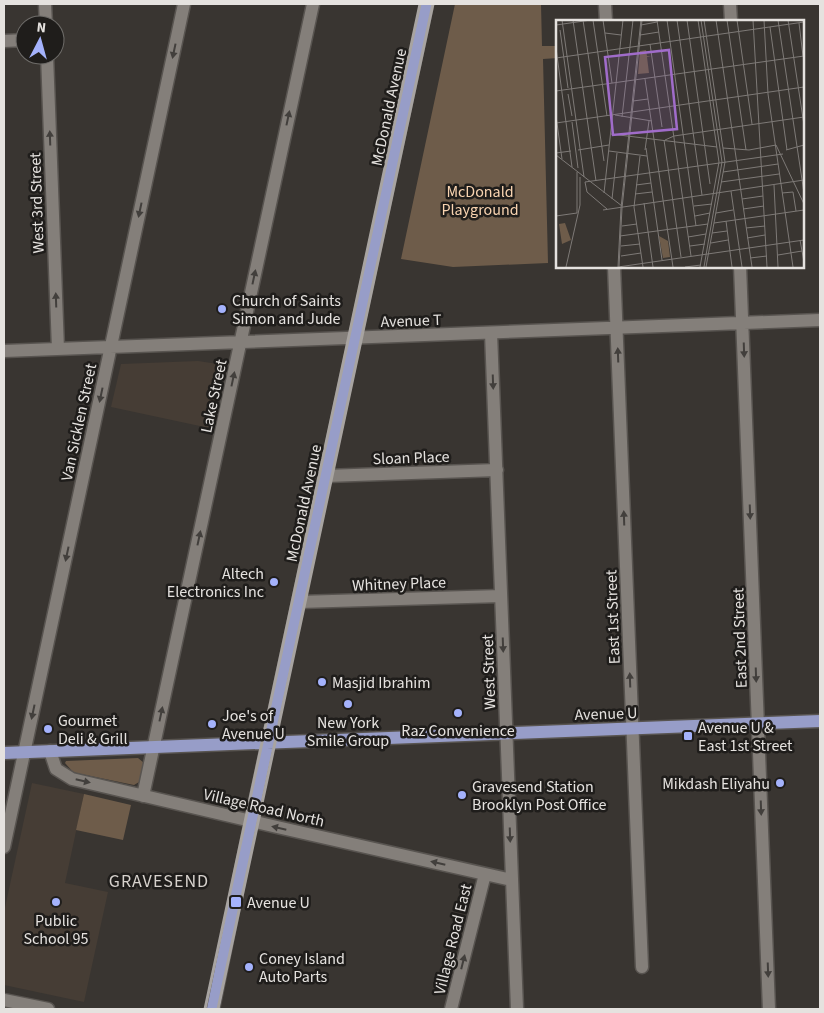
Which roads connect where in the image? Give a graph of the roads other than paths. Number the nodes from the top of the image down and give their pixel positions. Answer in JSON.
{"nodes":[{"id":1,"x":184,"y":4,"type":"edge"},
{"id":2,"x":313,"y":4,"type":"edge"},
{"id":3,"x":427,"y":4,"type":"edge"},
{"id":4,"x":605,"y":4,"type":"edge"},
{"id":5,"x":730,"y":4,"type":"edge"},
{"id":6,"x":606,"y":20,"type":"edge"},
{"id":7,"x":731,"y":20,"type":"edge"},
{"id":8,"x":47,"y":65,"type":"edge"},
{"id":9,"x":614,"y":268,"type":"edge"},
{"id":10,"x":740,"y":268,"type":"edge"},
{"id":11,"x":820,"y":320,"type":"edge"},
{"id":12,"x":743,"y":322,"type":"junction"},
{"id":13,"x":617,"y":327,"type":"junction"},
{"id":14,"x":491,"y":333,"type":"junction"},
{"id":15,"x":355,"y":338,"type":"junction"},
{"id":16,"x":241,"y":342,"type":"junction"},
{"id":17,"x":111,"y":347,"type":"junction"},
{"id":18,"x":58,"y":349,"type":"junction"},
{"id":19,"x":4,"y":351,"type":"edge"},
{"id":20,"x":497,"y":470,"type":"junction"},
{"id":21,"x":326,"y":476,"type":"junction"},
{"id":22,"x":501,"y":596,"type":"junction"},
{"id":23,"x":299,"y":602,"type":"junction"},
{"id":24,"x":820,"y":721,"type":"edge"},
{"id":25,"x":758,"y":724,"type":"junction"},
{"id":26,"x":632,"y":729,"type":"junction"},
{"id":27,"x":506,"y":734,"type":"junction"},
{"id":28,"x":268,"y":743,"type":"junction"},
{"id":29,"x":154,"y":747,"type":"junction"},
{"id":30,"x":50,"y":751,"type":"junction"},
{"id":31,"x":24,"y":752,"type":"junction"},
{"id":32,"x":4,"y":753,"type":"edge"},
{"id":33,"x":143,"y":796,"type":"junction"},
{"id":34,"x":251,"y":821,"type":"junction"},
{"id":35,"x":4,"y":847,"type":"edge"},
{"id":36,"x":485,"y":874,"type":"junction"},
{"id":37,"x":512,"y":880,"type":"junction"},
{"id":38,"x":642,"y":968,"type":"dead end"},
{"id":39,"x":4,"y":1000,"type":"edge"},
{"id":40,"x":48,"y":1009,"type":"edge"},
{"id":41,"x":213,"y":1009,"type":"edge"},
{"id":42,"x":451,"y":1009,"type":"edge"},
{"id":43,"x":517,"y":1009,"type":"edge"},
{"id":44,"x":769,"y":1009,"type":"edge"}],
"edges":[{"from":1,"to":17,"type":"street","name":"Van Sicklen Street","one_way":true},
{"from":16,"to":2,"type":"street","name":"Lake Street","one_way":true},
{"from":3,"to":15,"type":"main road","name":"McDonald Avenue"},
{"from":4,"to":6,"type":"street"},
{"from":5,"to":7,"type":"street"},
{"from":18,"to":8,"type":"street","name":"West 3rd Street","one_way":true},
{"from":9,"to":13,"type":"street","name":"East 1st Street"},
{"from":10,"to":12,"type":"street","name":"East 2nd Street"},
{"from":11,"to":12,"type":"street","name":"Avenue T"},
{"from":12,"to":13,"type":"street","name":"Avenue T"},
{"from":12,"to":25,"type":"street","name":"East 2nd Street","one_way":true},
{"from":13,"to":14,"type":"street","name":"Avenue T"},
{"from":26,"to":13,"type":"street","name":"East 1st Street","one_way":true},
{"from":14,"to":15,"type":"street","name":"Avenue T"},
{"from":14,"to":20,"type":"street","name":"West Street","one_way":true},
{"from":15,"to":16,"type":"street","name":"Avenue T"},
{"from":15,"to":21,"type":"main road","name":"McDonald Avenue"},
{"from":16,"to":17,"type":"street","name":"Avenue T"},
{"from":29,"to":16,"type":"street","name":"Lake Street","one_way":true},
{"from":17,"to":18,"type":"street","name":"Avenue T"},
{"from":17,"to":31,"type":"street","name":"Van Sicklen Street","one_way":true},
{"from":18,"to":19,"type":"street","name":"Avenue T"},
{"from":20,"to":21,"type":"street","name":"Sloan Place"},
{"from":20,"to":22,"type":"street","name":"West Street"},
{"from":21,"to":23,"type":"main road","name":"McDonald Avenue"},
{"from":22,"to":23,"type":"street","name":"Whitney Place"},
{"from":22,"to":27,"type":"street","name":"West Street","one_way":true},
{"from":23,"to":28,"type":"main road","name":"McDonald Avenue"},
{"from":24,"to":25,"type":"main road","name":"Avenue U"},
{"from":25,"to":26,"type":"main road","name":"Avenue U"},
{"from":25,"to":44,"type":"street","name":"East 2nd Street","one_way":true},
{"from":26,"to":27,"type":"main road","name":"Avenue U"},
{"from":26,"to":38,"type":"street","name":"East 1st Street"},
{"from":27,"to":28,"type":"main road","name":"Avenue U"},
{"from":27,"to":37,"type":"street","name":"West Street","one_way":true},
{"from":28,"to":29,"type":"main road","name":"Avenue U"},
{"from":28,"to":34,"type":"main road","name":"McDonald Avenue"},
{"from":29,"to":30,"type":"main road","name":"Avenue U"},
{"from":29,"to":33,"type":"street","name":"Lake Street"},
{"from":30,"to":31,"type":"main road","name":"Avenue U"},
{"from":30,"to":33,"type":"street","name":"Village Road North","one_way":true},
{"from":31,"to":32,"type":"main road","name":"Avenue U"},
{"from":31,"to":35,"type":"street","name":"Van Sicklen Street"},
{"from":33,"to":34,"type":"street","name":"Village Road North"},
{"from":36,"to":34,"type":"street","name":"Village Road North","one_way":true},
{"from":34,"to":41,"type":"main road","name":"McDonald Avenue"},
{"from":36,"to":37,"type":"street","name":"Village Road East"},
{"from":42,"to":36,"type":"street","name":"Village Road East","one_way":true},
{"from":37,"to":43,"type":"street","name":"West Street"},
{"from":39,"to":40,"type":"street"}]}
